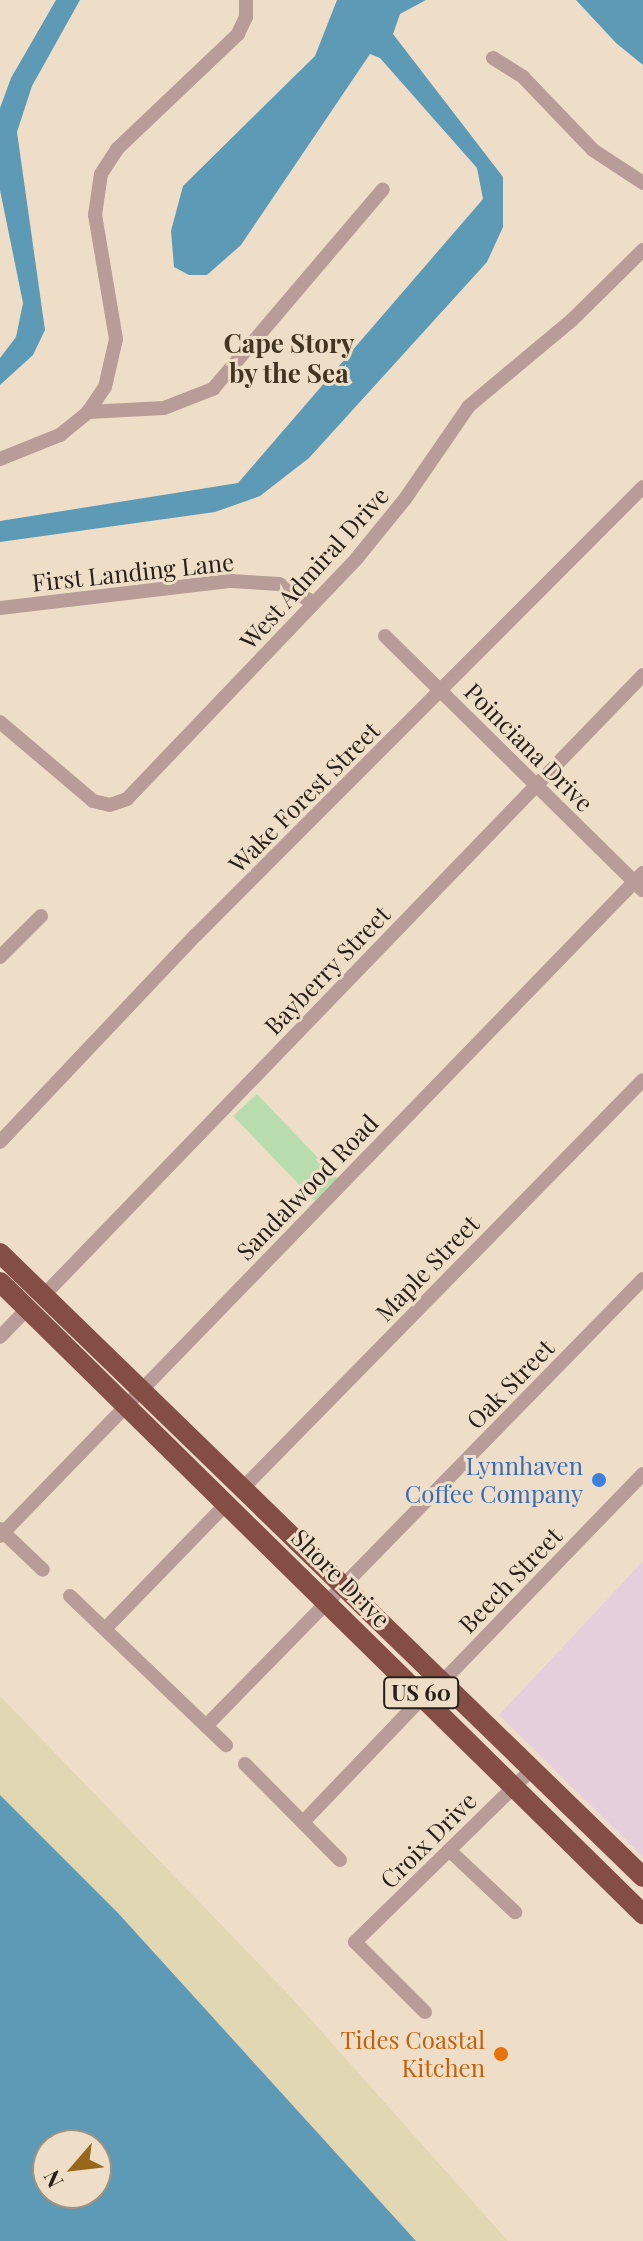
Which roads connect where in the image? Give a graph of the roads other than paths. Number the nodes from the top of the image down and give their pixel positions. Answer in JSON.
{"nodes":[{"id":1,"x":246,"y":0,"type":"edge"},
{"id":2,"x":493,"y":58,"type":"dead end"},
{"id":3,"x":643,"y":183,"type":"edge"},
{"id":4,"x":383,"y":189,"type":"dead end"},
{"id":5,"x":643,"y":250,"type":"edge"},
{"id":6,"x":88,"y":412,"type":"junction"},
{"id":7,"x":0,"y":459,"type":"edge"},
{"id":8,"x":643,"y":487,"type":"edge"},
{"id":9,"x":314,"y":603,"type":"junction"},
{"id":10,"x":0,"y":608,"type":"edge"},
{"id":11,"x":385,"y":636,"type":"dead end"},
{"id":12,"x":643,"y":675,"type":"edge"},
{"id":13,"x":441,"y":691,"type":"junction"},
{"id":14,"x":0,"y":722,"type":"edge"},
{"id":15,"x":536,"y":785,"type":"junction"},
{"id":16,"x":640,"y":881,"type":"edge"},
{"id":17,"x":41,"y":916,"type":"dead end"},
{"id":18,"x":0,"y":957,"type":"edge"},
{"id":19,"x":643,"y":1080,"type":"edge"},
{"id":20,"x":0,"y":1142,"type":"edge"},
{"id":21,"x":0,"y":1253,"type":"edge"},
{"id":22,"x":643,"y":1279,"type":"edge"},
{"id":23,"x":0,"y":1282,"type":"edge"},
{"id":24,"x":44,"y":1295,"type":"junction"},
{"id":25,"x":27,"y":1309,"type":"junction"},
{"id":26,"x":0,"y":1337,"type":"edge"},
{"id":27,"x":142,"y":1390,"type":"junction"},
{"id":28,"x":127,"y":1405,"type":"junction"},
{"id":29,"x":643,"y":1474,"type":"edge"},
{"id":30,"x":243,"y":1488,"type":"junction"},
{"id":31,"x":227,"y":1503,"type":"junction"},
{"id":32,"x":1,"y":1533,"type":"edge"},
{"id":33,"x":43,"y":1570,"type":"dead end"},
{"id":34,"x":343,"y":1586,"type":"junction"},
{"id":35,"x":70,"y":1596,"type":"dead end"},
{"id":36,"x":328,"y":1601,"type":"junction"},
{"id":37,"x":105,"y":1629,"type":"junction"},
{"id":38,"x":442,"y":1682,"type":"junction"},
{"id":39,"x":424,"y":1696,"type":"junction"},
{"id":40,"x":206,"y":1726,"type":"junction"},
{"id":41,"x":226,"y":1745,"type":"dead end"},
{"id":42,"x":245,"y":1764,"type":"dead end"},
{"id":43,"x":532,"y":1769,"type":"junction"},
{"id":44,"x":513,"y":1786,"type":"junction"},
{"id":45,"x":305,"y":1820,"type":"junction"},
{"id":46,"x":449,"y":1850,"type":"junction"},
{"id":47,"x":340,"y":1860,"type":"dead end"},
{"id":48,"x":637,"y":1870,"type":"edge"},
{"id":49,"x":515,"y":1912,"type":"dead end"},
{"id":50,"x":643,"y":1914,"type":"edge"},
{"id":51,"x":425,"y":2012,"type":"dead end"}],
"edges":[{"from":1,"to":6,"type":"street"},
{"from":2,"to":3,"type":"street"},
{"from":4,"to":6,"type":"street"},
{"from":5,"to":9,"type":"street","name":"West Admiral Drive"},
{"from":6,"to":7,"type":"street"},
{"from":8,"to":13,"type":"street","name":"Wake Forest Street"},
{"from":9,"to":10,"type":"street","name":"First Landing Lane"},
{"from":9,"to":14,"type":"street","name":"West Admiral Drive"},
{"from":11,"to":13,"type":"street","name":"Poinciana Drive"},
{"from":12,"to":15,"type":"street","name":"Bayberry Street"},
{"from":13,"to":15,"type":"street","name":"Poinciana Drive"},
{"from":13,"to":20,"type":"street","name":"Wake Forest Street"},
{"from":15,"to":16,"type":"street","name":"Poinciana Drive"},
{"from":15,"to":24,"type":"street","name":"Bayberry Street"},
{"from":16,"to":27,"type":"street","name":"Sandalwood Road"},
{"from":17,"to":18,"type":"street"},
{"from":19,"to":30,"type":"street","name":"Maple Street"},
{"from":21,"to":24,"type":"highway","name":"Shore Drive","number":"US 60"},
{"from":22,"to":34,"type":"street","name":"Oak Street"},
{"from":23,"to":25,"type":"highway","name":"Shore Drive","number":"US 60"},
{"from":24,"to":27,"type":"highway","name":"Shore Drive","number":"US 60"},
{"from":25,"to":26,"type":"street"},
{"from":25,"to":28,"type":"highway","name":"Shore Drive","number":"US 60"},
{"from":27,"to":28,"type":"street","name":"Sandalwood Road"},
{"from":27,"to":30,"type":"highway","name":"Shore Drive","number":"US 60"},
{"from":28,"to":31,"type":"highway","name":"Shore Drive","number":"US 60"},
{"from":28,"to":32,"type":"street","name":"Sandalwood Road"},
{"from":29,"to":38,"type":"street","name":"Beech Street"},
{"from":30,"to":34,"type":"highway","name":"Shore Drive","number":"US 60"},
{"from":31,"to":36,"type":"highway","name":"Shore Drive","number":"US 60"},
{"from":31,"to":37,"type":"street"},
{"from":32,"to":33,"type":"street"},
{"from":34,"to":36,"type":"street","name":"Oak Street"},
{"from":34,"to":38,"type":"highway","name":"Shore Drive","number":"US 60"},
{"from":35,"to":37,"type":"street"},
{"from":36,"to":39,"type":"highway","name":"Shore Drive","number":"US 60"},
{"from":36,"to":40,"type":"street","name":"Oak Street"},
{"from":37,"to":40,"type":"street"},
{"from":38,"to":43,"type":"highway","name":"Shore Drive","number":"US 60"},
{"from":39,"to":44,"type":"highway","name":"Shore Drive","number":"US 60"},
{"from":39,"to":45,"type":"street"},
{"from":40,"to":41,"type":"street"},
{"from":42,"to":45,"type":"street"},
{"from":43,"to":44,"type":"street","name":"Croix Drive"},
{"from":43,"to":48,"type":"highway","name":"Shore Drive","number":"US 60"},
{"from":44,"to":46,"type":"street","name":"Croix Drive"},
{"from":44,"to":50,"type":"highway","name":"Shore Drive","number":"US 60"},
{"from":45,"to":47,"type":"street"},
{"from":46,"to":49,"type":"street"},
{"from":46,"to":51,"type":"street","name":"Croix Drive"}]}
